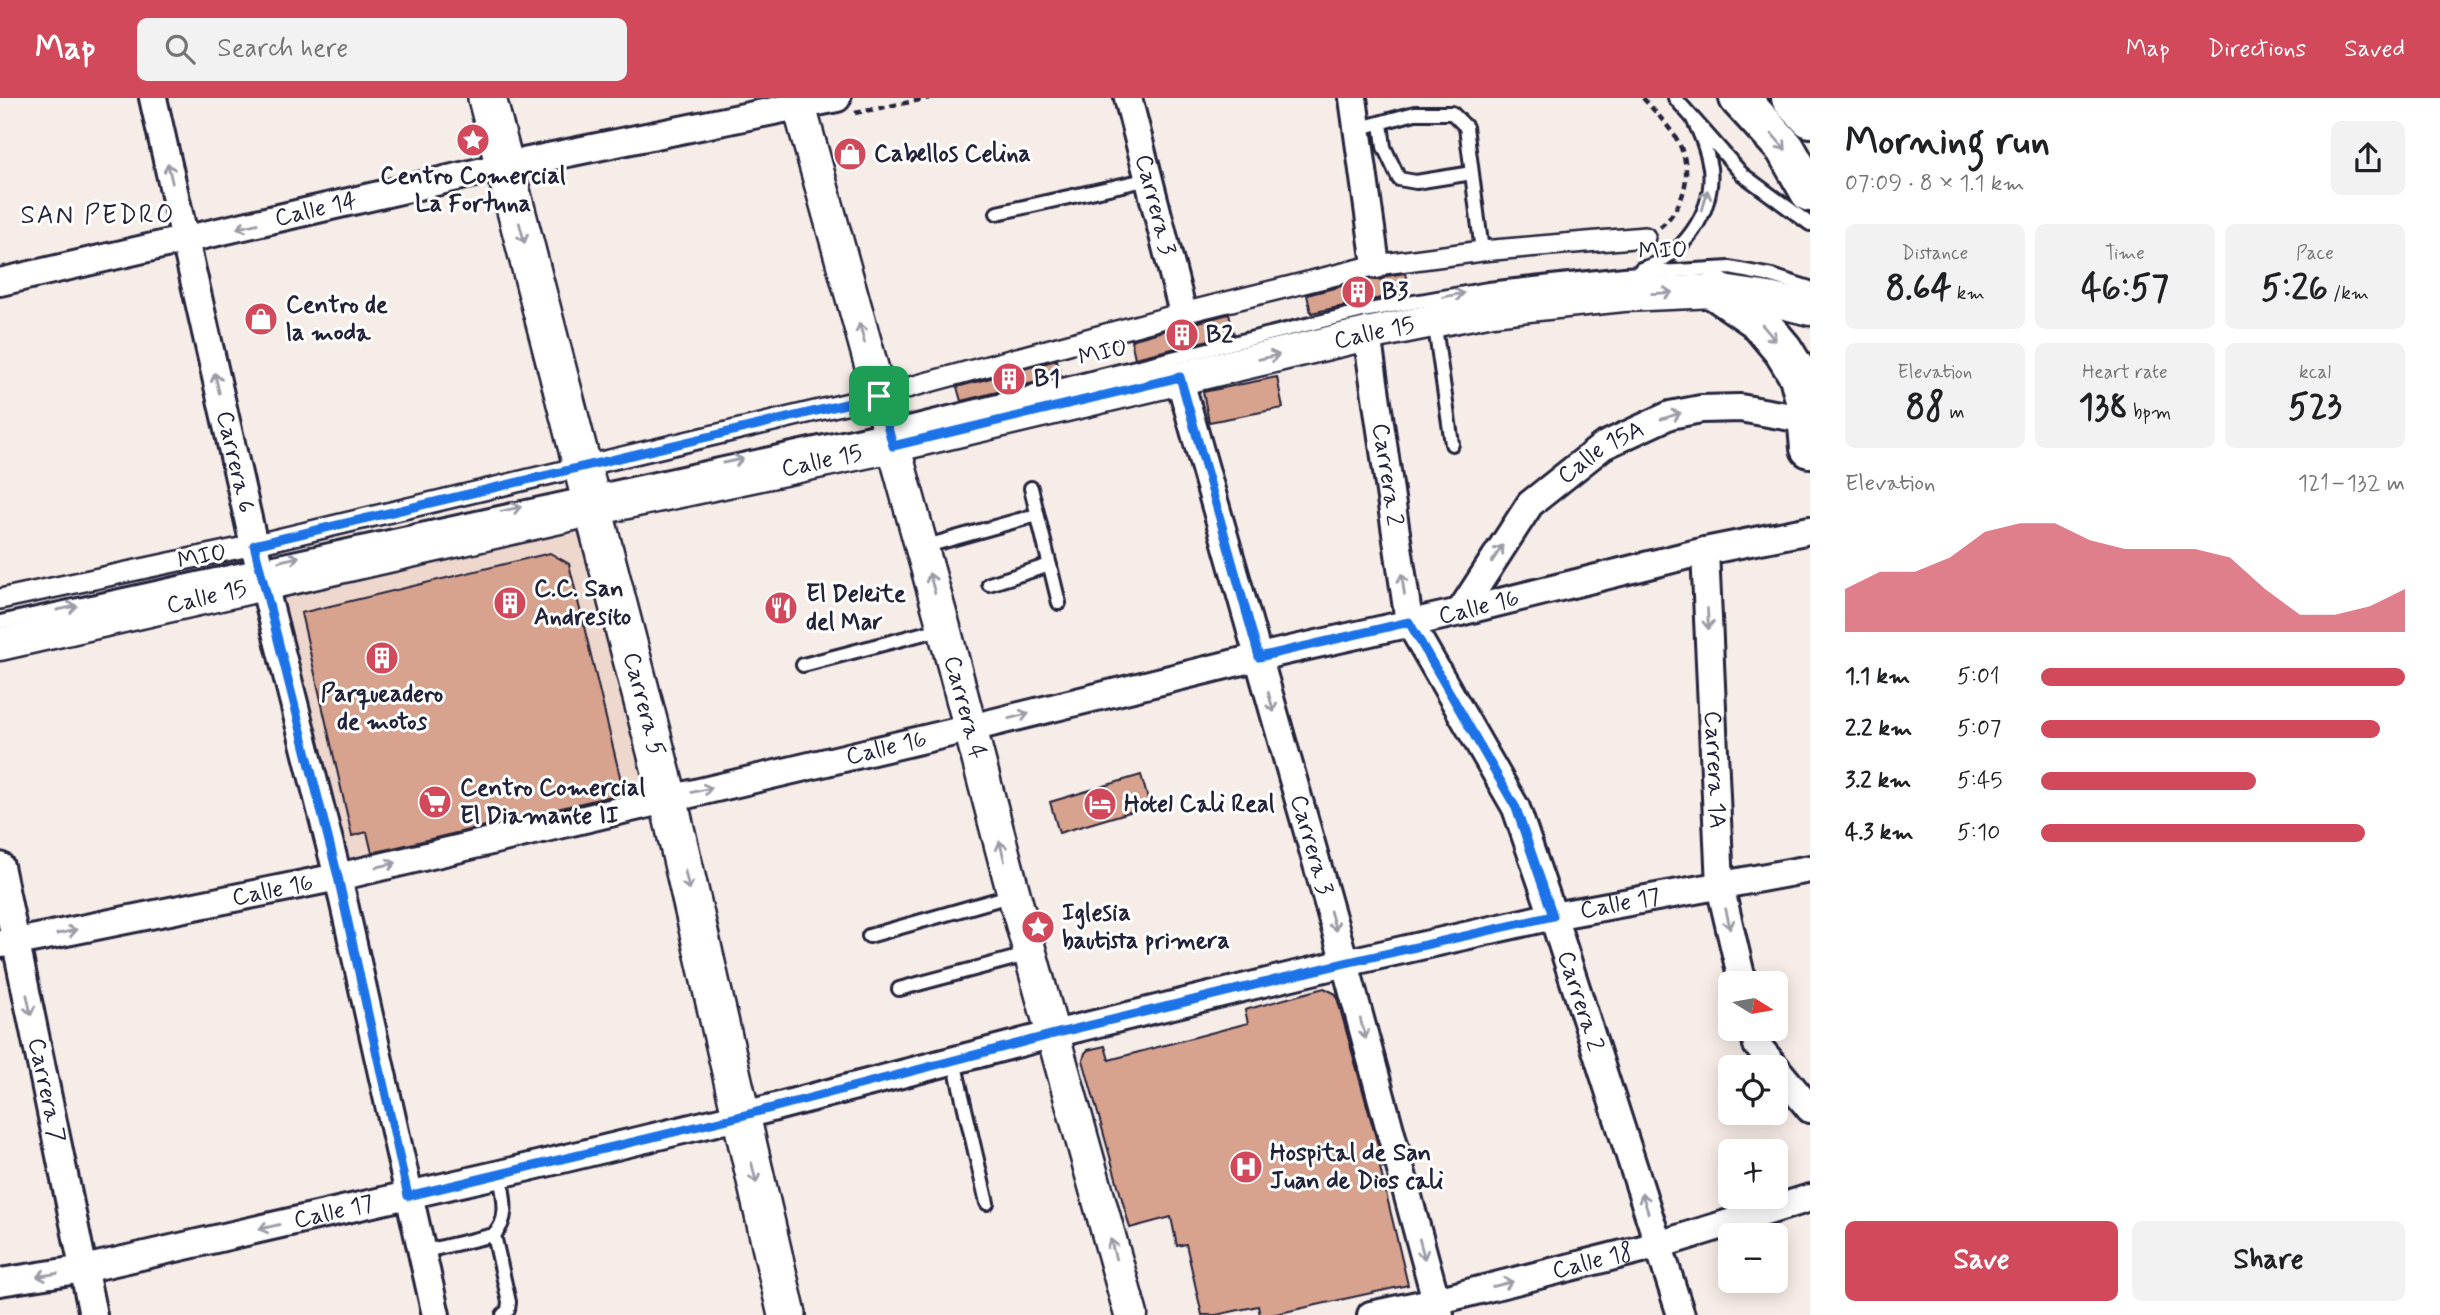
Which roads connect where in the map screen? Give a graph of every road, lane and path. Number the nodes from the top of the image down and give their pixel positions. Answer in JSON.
{"nodes":[{"id":1,"x":153,"y":98,"type":"edge"},
{"id":2,"x":486,"y":98,"type":"edge"},
{"id":3,"x":930,"y":98,"type":"edge"},
{"id":4,"x":1128,"y":98,"type":"edge"},
{"id":5,"x":1353,"y":98,"type":"edge"},
{"id":6,"x":1643,"y":98,"type":"edge"},
{"id":7,"x":1675,"y":98,"type":"edge"},
{"id":8,"x":1739,"y":98,"type":"edge"},
{"id":9,"x":1791,"y":98,"type":"edge"},
{"id":10,"x":798,"y":102,"type":"edge"},
{"id":11,"x":843,"y":106,"type":"edge"},
{"id":12,"x":1692,"y":117,"type":"junction"},
{"id":13,"x":1810,"y":118,"type":"edge"},
{"id":14,"x":1369,"y":126,"type":"junction"},
{"id":15,"x":504,"y":167,"type":"junction"},
{"id":16,"x":1472,"y":173,"type":"junction"},
{"id":17,"x":1149,"y":178,"type":"junction"},
{"id":18,"x":1810,"y":192,"type":"edge"},
{"id":19,"x":997,"y":213,"type":"dead end"},
{"id":20,"x":1810,"y":224,"type":"edge"},
{"id":21,"x":1645,"y":237,"type":"joint"},
{"id":22,"x":184,"y":240,"type":"junction"},
{"id":23,"x":1482,"y":251,"type":"junction"},
{"id":24,"x":1376,"y":265,"type":"junction"},
{"id":25,"x":1624,"y":274,"type":"junction"},
{"id":26,"x":0,"y":282,"type":"edge"},
{"id":27,"x":1810,"y":288,"type":"edge"},
{"id":28,"x":1716,"y":291,"type":"junction"},
{"id":29,"x":1810,"y":309,"type":"edge"},
{"id":30,"x":1183,"y":313,"type":"junction"},
{"id":31,"x":1434,"y":320,"type":"junction"},
{"id":32,"x":1367,"y":334,"type":"junction"},
{"id":33,"x":1180,"y":377,"type":"junction"},
{"id":34,"x":879,"y":396,"type":"junction"},
{"id":35,"x":1809,"y":434,"type":"edge"},
{"id":36,"x":890,"y":437,"type":"junction"},
{"id":37,"x":1452,"y":444,"type":"dead end"},
{"id":38,"x":1031,"y":488,"type":"dead end"},
{"id":39,"x":588,"y":489,"type":"junction"},
{"id":40,"x":1037,"y":515,"type":"junction"},
{"id":41,"x":1810,"y":530,"type":"edge"},
{"id":42,"x":922,"y":547,"type":"junction"},
{"id":43,"x":1705,"y":551,"type":"junction"},
{"id":44,"x":260,"y":565,"type":"junction"},
{"id":45,"x":1049,"y":565,"type":"junction"},
{"id":46,"x":989,"y":584,"type":"dead end"},
{"id":47,"x":0,"y":599,"type":"edge"},
{"id":48,"x":1059,"y":603,"type":"dead end"},
{"id":49,"x":1460,"y":612,"type":"junction"},
{"id":50,"x":0,"y":622,"type":"edge"},
{"id":51,"x":1409,"y":622,"type":"junction"},
{"id":52,"x":944,"y":628,"type":"junction"},
{"id":53,"x":0,"y":644,"type":"edge"},
{"id":54,"x":1259,"y":657,"type":"junction"},
{"id":55,"x":803,"y":665,"type":"dead end"},
{"id":56,"x":971,"y":728,"type":"junction"},
{"id":57,"x":668,"y":798,"type":"junction"},
{"id":58,"x":0,"y":866,"type":"edge"},
{"id":59,"x":1810,"y":869,"type":"edge"},
{"id":60,"x":338,"y":877,"type":"junction"},
{"id":61,"x":1720,"y":886,"type":"junction"},
{"id":62,"x":1014,"y":895,"type":"junction"},
{"id":63,"x":1553,"y":916,"type":"junction"},
{"id":64,"x":869,"y":936,"type":"dead end"},
{"id":65,"x":8,"y":943,"type":"edge"},
{"id":66,"x":1030,"y":954,"type":"junction"},
{"id":67,"x":1345,"y":963,"type":"junction"},
{"id":68,"x":1740,"y":971,"type":"edge"},
{"id":69,"x":899,"y":989,"type":"dead end"},
{"id":70,"x":1054,"y":1034,"type":"junction"},
{"id":71,"x":1757,"y":1041,"type":"edge"},
{"id":72,"x":954,"y":1061,"type":"junction"},
{"id":73,"x":1810,"y":1109,"type":"edge"},
{"id":74,"x":741,"y":1116,"type":"junction"},
{"id":75,"x":500,"y":1174,"type":"junction"},
{"id":76,"x":408,"y":1196,"type":"junction"},
{"id":77,"x":1810,"y":1198,"type":"edge"},
{"id":78,"x":987,"y":1203,"type":"dead end"},
{"id":79,"x":494,"y":1234,"type":"junction"},
{"id":80,"x":1658,"y":1245,"type":"junction"},
{"id":81,"x":421,"y":1252,"type":"junction"},
{"id":82,"x":84,"y":1269,"type":"junction"},
{"id":83,"x":0,"y":1282,"type":"edge"},
{"id":84,"x":1438,"y":1308,"type":"edge"},
{"id":85,"x":93,"y":1315,"type":"edge"},
{"id":86,"x":436,"y":1315,"type":"edge"},
{"id":87,"x":503,"y":1315,"type":"edge"},
{"id":88,"x":788,"y":1315,"type":"edge"},
{"id":89,"x":1131,"y":1315,"type":"edge"},
{"id":90,"x":1371,"y":1315,"type":"edge"},
{"id":91,"x":1681,"y":1315,"type":"edge"}],
"edges":[{"from":22,"to":1,"type":"street","name":"Carrera 6","one_way":true},
{"from":2,"to":15,"type":"main road","name":"Carrera 5"},
{"from":3,"to":11,"type":"path"},
{"from":4,"to":17,"type":"street","name":"Carrera 3"},
{"from":5,"to":14,"type":"street"},
{"from":6,"to":21,"type":"path"},
{"from":7,"to":12,"type":"lane"},
{"from":8,"to":18,"type":"main road","one_way":true},
{"from":9,"to":13,"type":"main road"},
{"from":10,"to":11,"type":"street","name":"Calle 14"},
{"from":10,"to":15,"type":"street","name":"Calle 14"},
{"from":34,"to":10,"type":"street","name":"Carrera 4","one_way":true},
{"from":12,"to":20,"type":"lane"},
{"from":25,"to":12,"type":"lane","one_way":true},
{"from":14,"to":16,"type":"lane"},
{"from":14,"to":16,"type":"lane"},
{"from":14,"to":24,"type":"street"},
{"from":15,"to":22,"type":"street","name":"Calle 14","one_way":true},
{"from":15,"to":39,"type":"main road","name":"Carrera 5","one_way":true},
{"from":16,"to":23,"type":"lane"},
{"from":17,"to":19,"type":"lane"},
{"from":17,"to":30,"type":"street","name":"Carrera 3"},
{"from":21,"to":23,"type":"street","name":"Calle 15"},
{"from":22,"to":26,"type":"street","name":"Calle 14"},
{"from":44,"to":22,"type":"street","name":"Carrera 6","one_way":true},
{"from":23,"to":24,"type":"street","name":"Calle 15"},
{"from":24,"to":30,"type":"street","name":"Calle 15"},
{"from":25,"to":27,"type":"lane","name":"MIO"},
{"from":36,"to":25,"type":"lane","name":"MIO","one_way":true},
{"from":28,"to":29,"type":"street","name":"Calle 15"},
{"from":31,"to":28,"type":"street","name":"Calle 15","one_way":true},
{"from":28,"to":35,"type":"main road","one_way":true},
{"from":30,"to":34,"type":"street","name":"Calle 15"},
{"from":31,"to":32,"type":"street","name":"Calle 15"},
{"from":31,"to":37,"type":"lane"},
{"from":33,"to":32,"type":"street","name":"Calle 15","one_way":true},
{"from":51,"to":32,"type":"street","name":"Carrera 2","one_way":true},
{"from":33,"to":36,"type":"street","name":"Calle 15"},
{"from":33,"to":54,"type":"street","name":"Carrera 3"},
{"from":34,"to":36,"type":"street","name":"Carrera 4"},
{"from":34,"to":39,"type":"street","name":"Calle 15"},
{"from":49,"to":35,"type":"street","name":"Calle 15A","one_way":true},
{"from":39,"to":36,"type":"street","name":"Calle 15","one_way":true},
{"from":36,"to":42,"type":"street","name":"Carrera 4"},
{"from":38,"to":40,"type":"lane"},
{"from":44,"to":39,"type":"street","name":"Calle 15","one_way":true},
{"from":39,"to":44,"type":"street","name":"Calle 15"},
{"from":39,"to":57,"type":"main road","name":"Carrera 5"},
{"from":40,"to":42,"type":"lane"},
{"from":40,"to":45,"type":"lane"},
{"from":41,"to":43,"type":"street","name":"Calle 16"},
{"from":52,"to":42,"type":"street","name":"Carrera 4","one_way":true},
{"from":43,"to":49,"type":"street","name":"Calle 16"},
{"from":43,"to":61,"type":"street","name":"Carrera 1A","one_way":true},
{"from":44,"to":47,"type":"street","name":"Calle 15"},
{"from":50,"to":44,"type":"lane","name":"MIO","one_way":true},
{"from":44,"to":53,"type":"street","name":"Calle 15"},
{"from":44,"to":60,"type":"street","name":"Carrera 6"},
{"from":45,"to":46,"type":"lane"},
{"from":45,"to":48,"type":"lane"},
{"from":49,"to":51,"type":"street","name":"Calle 16"},
{"from":51,"to":54,"type":"street","name":"Calle 16"},
{"from":51,"to":63,"type":"street","name":"Carrera 2"},
{"from":52,"to":55,"type":"lane"},
{"from":52,"to":56,"type":"street","name":"Carrera 4"},
{"from":56,"to":54,"type":"street","name":"Calle 16","one_way":true},
{"from":54,"to":67,"type":"street","name":"Carrera 3","one_way":true},
{"from":57,"to":56,"type":"street","name":"Calle 16","one_way":true},
{"from":62,"to":56,"type":"street","name":"Carrera 4","one_way":true},
{"from":60,"to":57,"type":"street","name":"Calle 16","one_way":true},
{"from":57,"to":74,"type":"main road","name":"Carrera 5","one_way":true},
{"from":58,"to":65,"type":"street","name":"Carrera 7"},
{"from":59,"to":61,"type":"street","name":"Calle 17"},
{"from":65,"to":60,"type":"street","name":"Calle 16","one_way":true},
{"from":60,"to":76,"type":"street","name":"Carrera 6"},
{"from":61,"to":63,"type":"street","name":"Calle 17"},
{"from":61,"to":68,"type":"street","name":"Carrera 1A","one_way":true},
{"from":62,"to":64,"type":"lane"},
{"from":62,"to":66,"type":"street","name":"Carrera 4"},
{"from":63,"to":67,"type":"street","name":"Calle 17"},
{"from":80,"to":63,"type":"street","name":"Carrera 2","one_way":true},
{"from":65,"to":82,"type":"street","name":"Carrera 7","one_way":true},
{"from":66,"to":69,"type":"lane"},
{"from":66,"to":70,"type":"street","name":"Carrera 4"},
{"from":67,"to":70,"type":"street","name":"Calle 17"},
{"from":67,"to":84,"type":"street","name":"Carrera 3","one_way":true},
{"from":70,"to":72,"type":"street","name":"Calle 17"},
{"from":89,"to":70,"type":"street","name":"Carrera 4","one_way":true},
{"from":71,"to":73,"type":"street"},
{"from":72,"to":74,"type":"street","name":"Calle 17"},
{"from":72,"to":78,"type":"lane"},
{"from":74,"to":75,"type":"street","name":"Calle 17"},
{"from":74,"to":88,"type":"main road","name":"Carrera 5","one_way":true},
{"from":75,"to":76,"type":"street","name":"Calle 17"},
{"from":75,"to":79,"type":"lane"},
{"from":76,"to":81,"type":"street","name":"Carrera 6"},
{"from":76,"to":82,"type":"street","name":"Calle 17","one_way":true},
{"from":77,"to":80,"type":"street","name":"Calle 18"},
{"from":79,"to":81,"type":"lane"},
{"from":79,"to":87,"type":"lane"},
{"from":84,"to":80,"type":"street","name":"Calle 18","one_way":true},
{"from":80,"to":91,"type":"street","name":"Carrera 2"},
{"from":81,"to":86,"type":"street","name":"Carrera 6"},
{"from":82,"to":83,"type":"street","name":"Calle 17","one_way":true},
{"from":82,"to":85,"type":"street","name":"Carrera 7"},
{"from":84,"to":90,"type":"street","name":"Calle 18"}]}
